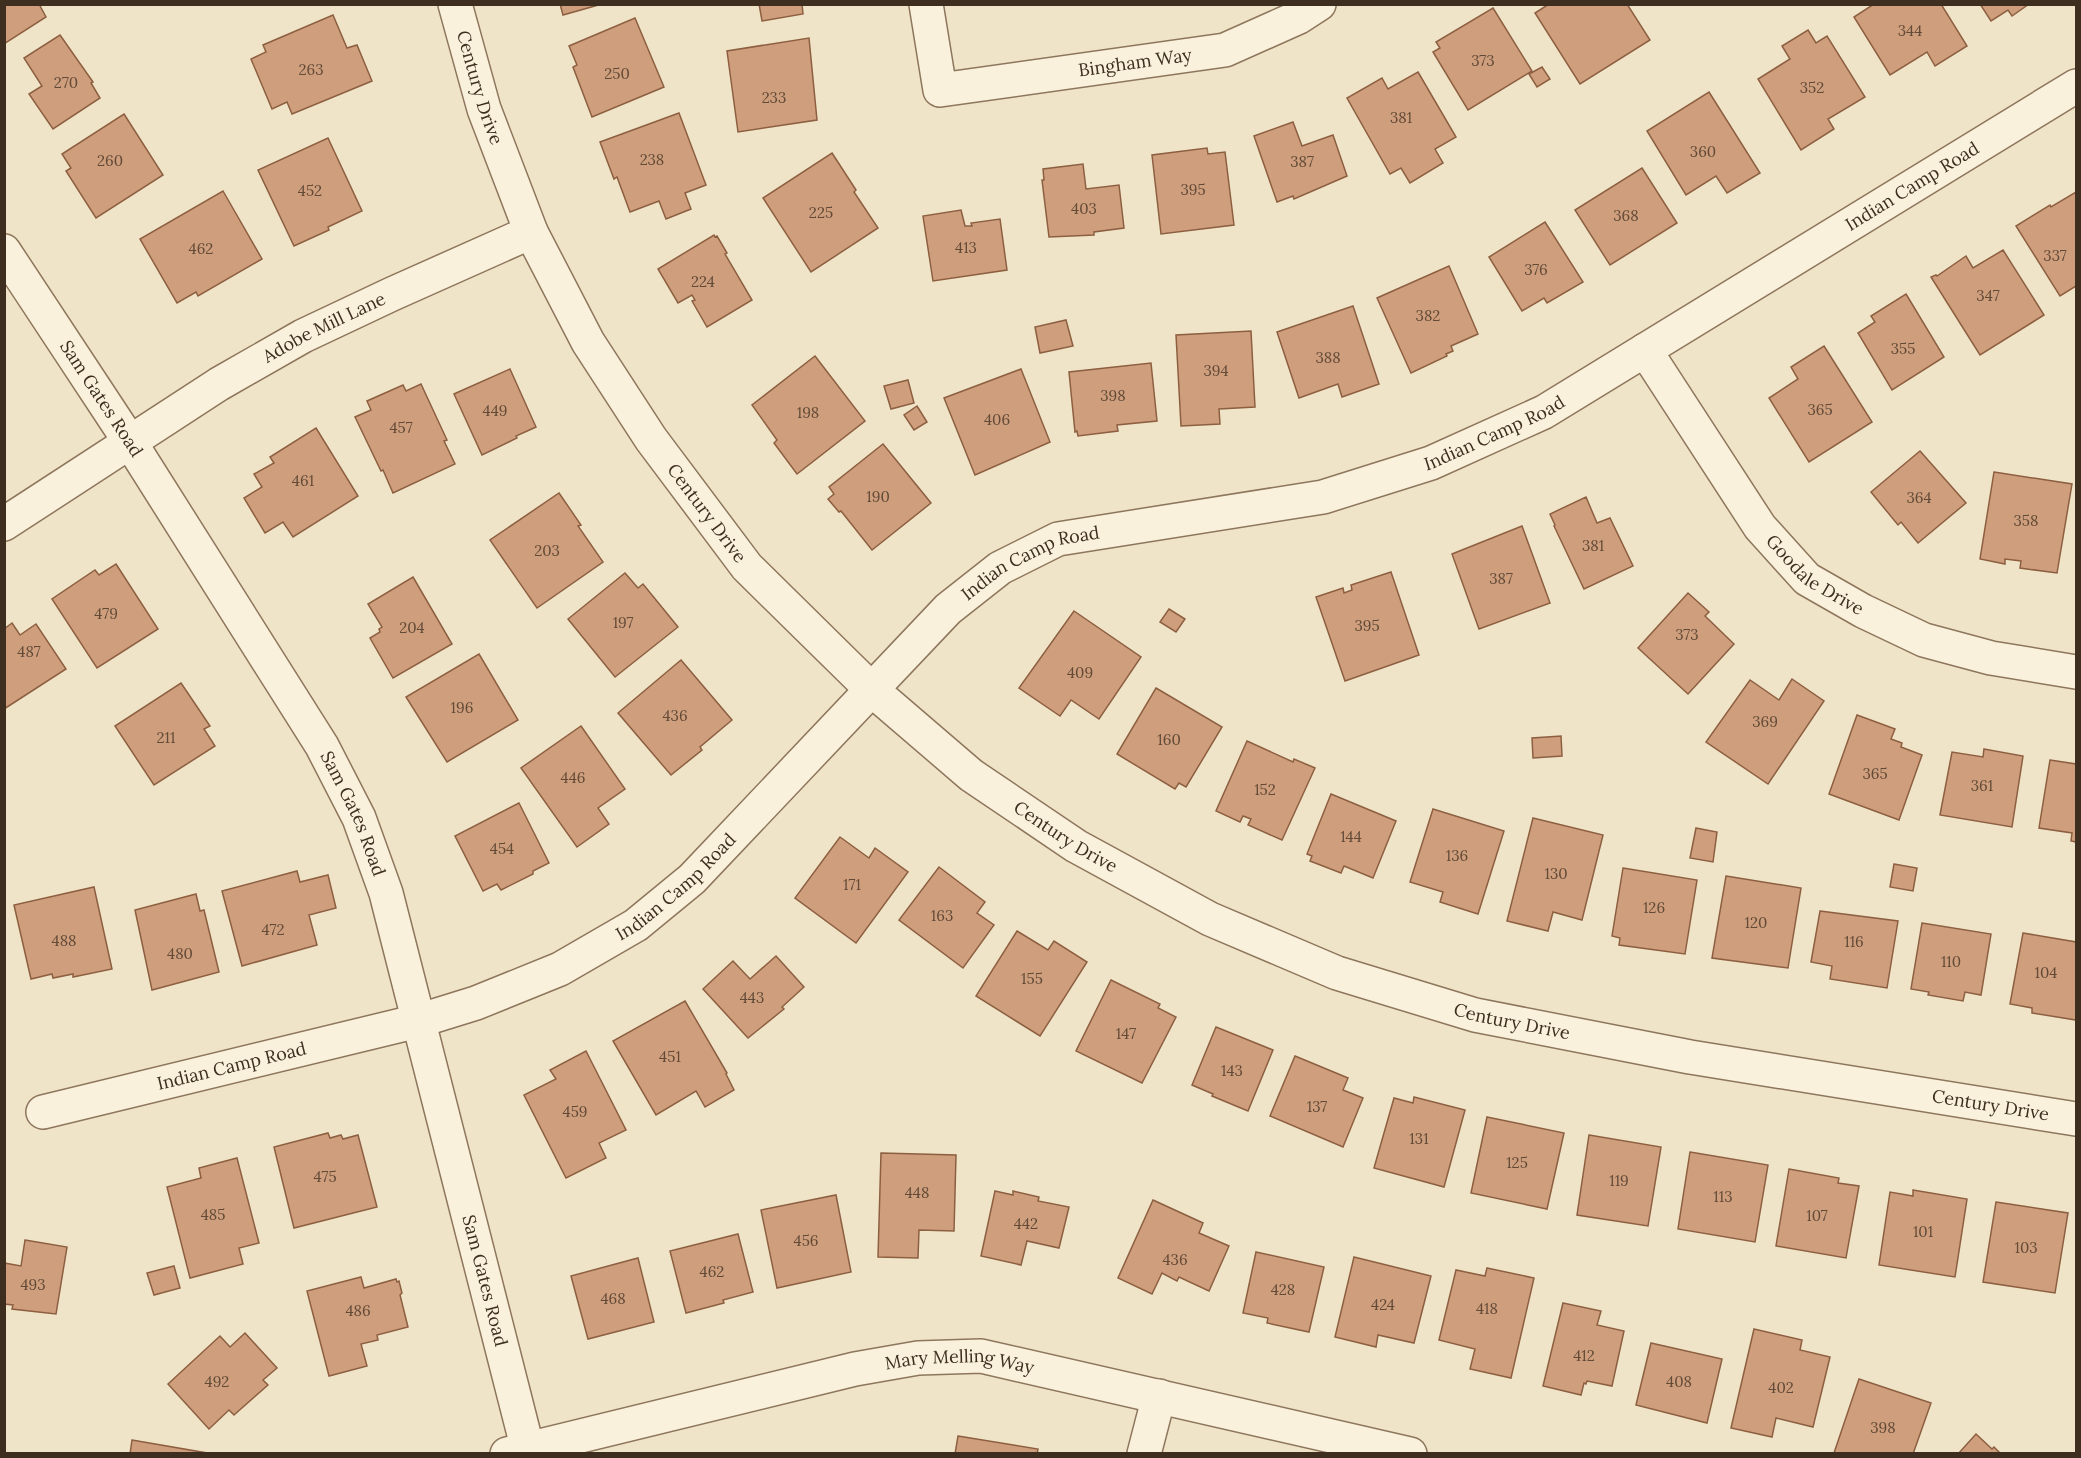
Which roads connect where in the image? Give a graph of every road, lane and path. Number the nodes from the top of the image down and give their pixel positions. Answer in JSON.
{"nodes":[{"id":1,"x":455,"y":4,"type":"edge"},
{"id":2,"x":926,"y":4,"type":"edge"},
{"id":3,"x":1319,"y":4,"type":"edge"},
{"id":4,"x":2076,"y":86,"type":"edge"},
{"id":5,"x":531,"y":232,"type":"junction"},
{"id":6,"x":4,"y":250,"type":"edge"},
{"id":7,"x":1645,"y":350,"type":"junction"},
{"id":8,"x":130,"y":442,"type":"junction"},
{"id":9,"x":4,"y":524,"type":"edge"},
{"id":10,"x":2076,"y":672,"type":"edge"},
{"id":11,"x":872,"y":690,"type":"junction"},
{"id":12,"x":418,"y":1020,"type":"junction"},
{"id":13,"x":43,"y":1112,"type":"dead end"},
{"id":14,"x":2076,"y":1119,"type":"edge"},
{"id":15,"x":1159,"y":1396,"type":"junction"},
{"id":16,"x":521,"y":1452,"type":"edge"},
{"id":17,"x":1144,"y":1454,"type":"edge"},
{"id":18,"x":1410,"y":1454,"type":"edge"}],
"edges":[{"from":1,"to":5,"type":"street","name":"Century Drive"},
{"from":2,"to":3,"type":"street","name":"Bingham Way"},
{"from":4,"to":7,"type":"street","name":"Indian Camp Road"},
{"from":5,"to":8,"type":"street","name":"Adobe Mill Lane"},
{"from":5,"to":11,"type":"street","name":"Century Drive"},
{"from":6,"to":8,"type":"street","name":"Sam Gates Road"},
{"from":7,"to":10,"type":"street","name":"Goodale Drive"},
{"from":7,"to":11,"type":"street","name":"Indian Camp Road"},
{"from":8,"to":9,"type":"street","name":"Adobe Mill Lane"},
{"from":8,"to":12,"type":"street","name":"Sam Gates Road"},
{"from":11,"to":12,"type":"street","name":"Indian Camp Road"},
{"from":11,"to":14,"type":"street","name":"Century Drive"},
{"from":12,"to":13,"type":"street","name":"Indian Camp Road"},
{"from":12,"to":16,"type":"street","name":"Sam Gates Road"},
{"from":15,"to":16,"type":"street","name":"Mary Melling Way"},
{"from":15,"to":17,"type":"street"},
{"from":15,"to":18,"type":"street","name":"Mary Melling Way"}]}
